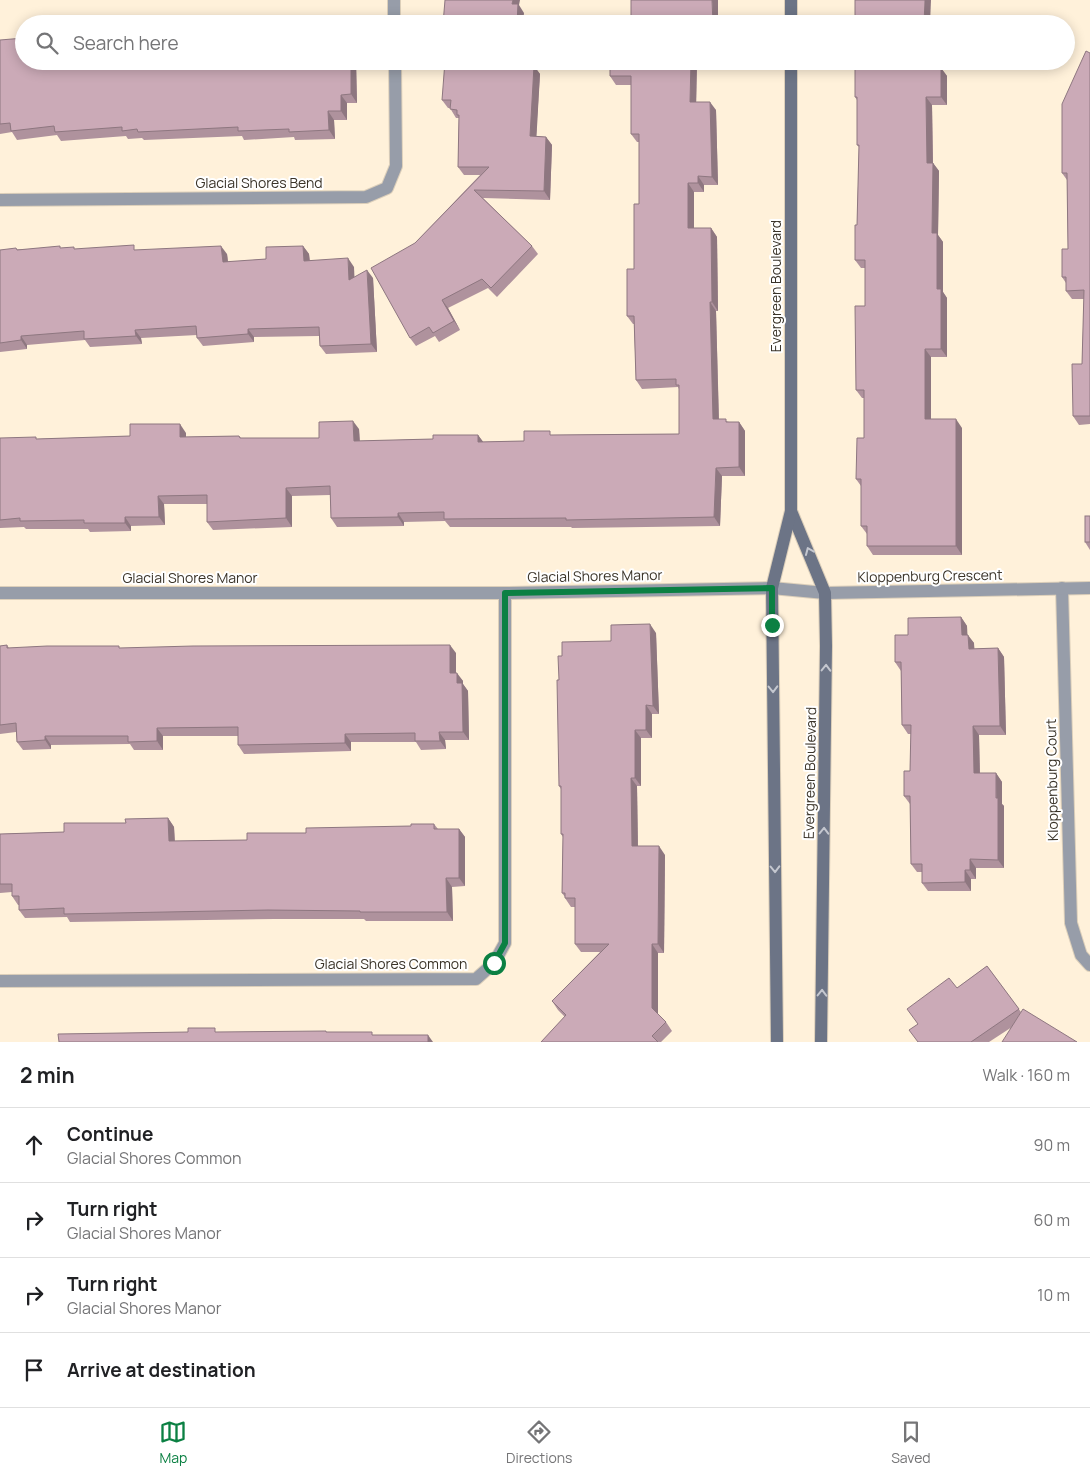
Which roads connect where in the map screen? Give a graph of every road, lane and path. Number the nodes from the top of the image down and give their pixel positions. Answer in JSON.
{"nodes":[{"id":1,"x":394,"y":0,"type":"edge"},
{"id":2,"x":791,"y":0,"type":"edge"},
{"id":3,"x":394,"y":15,"type":"edge"},
{"id":4,"x":791,"y":15,"type":"edge"},
{"id":5,"x":395,"y":70,"type":"edge"},
{"id":6,"x":791,"y":70,"type":"edge"},
{"id":7,"x":0,"y":200,"type":"edge"},
{"id":8,"x":791,"y":511,"type":"junction"},
{"id":9,"x":772,"y":588,"type":"junction"},
{"id":10,"x":1062,"y":588,"type":"junction"},
{"id":11,"x":1090,"y":588,"type":"edge"},
{"id":12,"x":0,"y":593,"type":"edge"},
{"id":13,"x":505,"y":593,"type":"junction"},
{"id":14,"x":825,"y":593,"type":"junction"},
{"id":15,"x":1090,"y":966,"type":"edge"},
{"id":16,"x":0,"y":981,"type":"edge"},
{"id":17,"x":777,"y":1042,"type":"edge"},
{"id":18,"x":821,"y":1042,"type":"edge"}],
"edges":[{"from":1,"to":3,"type":"street"},
{"from":2,"to":4,"type":"street"},
{"from":5,"to":7,"type":"street","name":"Glacial Shores Bend"},
{"from":6,"to":8,"type":"street","name":"Evergreen Boulevard"},
{"from":8,"to":9,"type":"street","name":"Evergreen Boulevard"},
{"from":14,"to":8,"type":"street","name":"Evergreen Boulevard","one_way":true},
{"from":9,"to":13,"type":"street","name":"Glacial Shores Manor"},
{"from":9,"to":14,"type":"street","name":"Kloppenburg Crescent"},
{"from":9,"to":17,"type":"street","one_way":true},
{"from":10,"to":11,"type":"street","name":"Kloppenburg Crescent"},
{"from":10,"to":14,"type":"street","name":"Kloppenburg Crescent"},
{"from":10,"to":15,"type":"street","name":"Kloppenburg Court"},
{"from":12,"to":13,"type":"street","name":"Glacial Shores Manor"},
{"from":13,"to":16,"type":"street","name":"Glacial Shores Common"},
{"from":18,"to":14,"type":"street","name":"Evergreen Boulevard","one_way":true}]}
